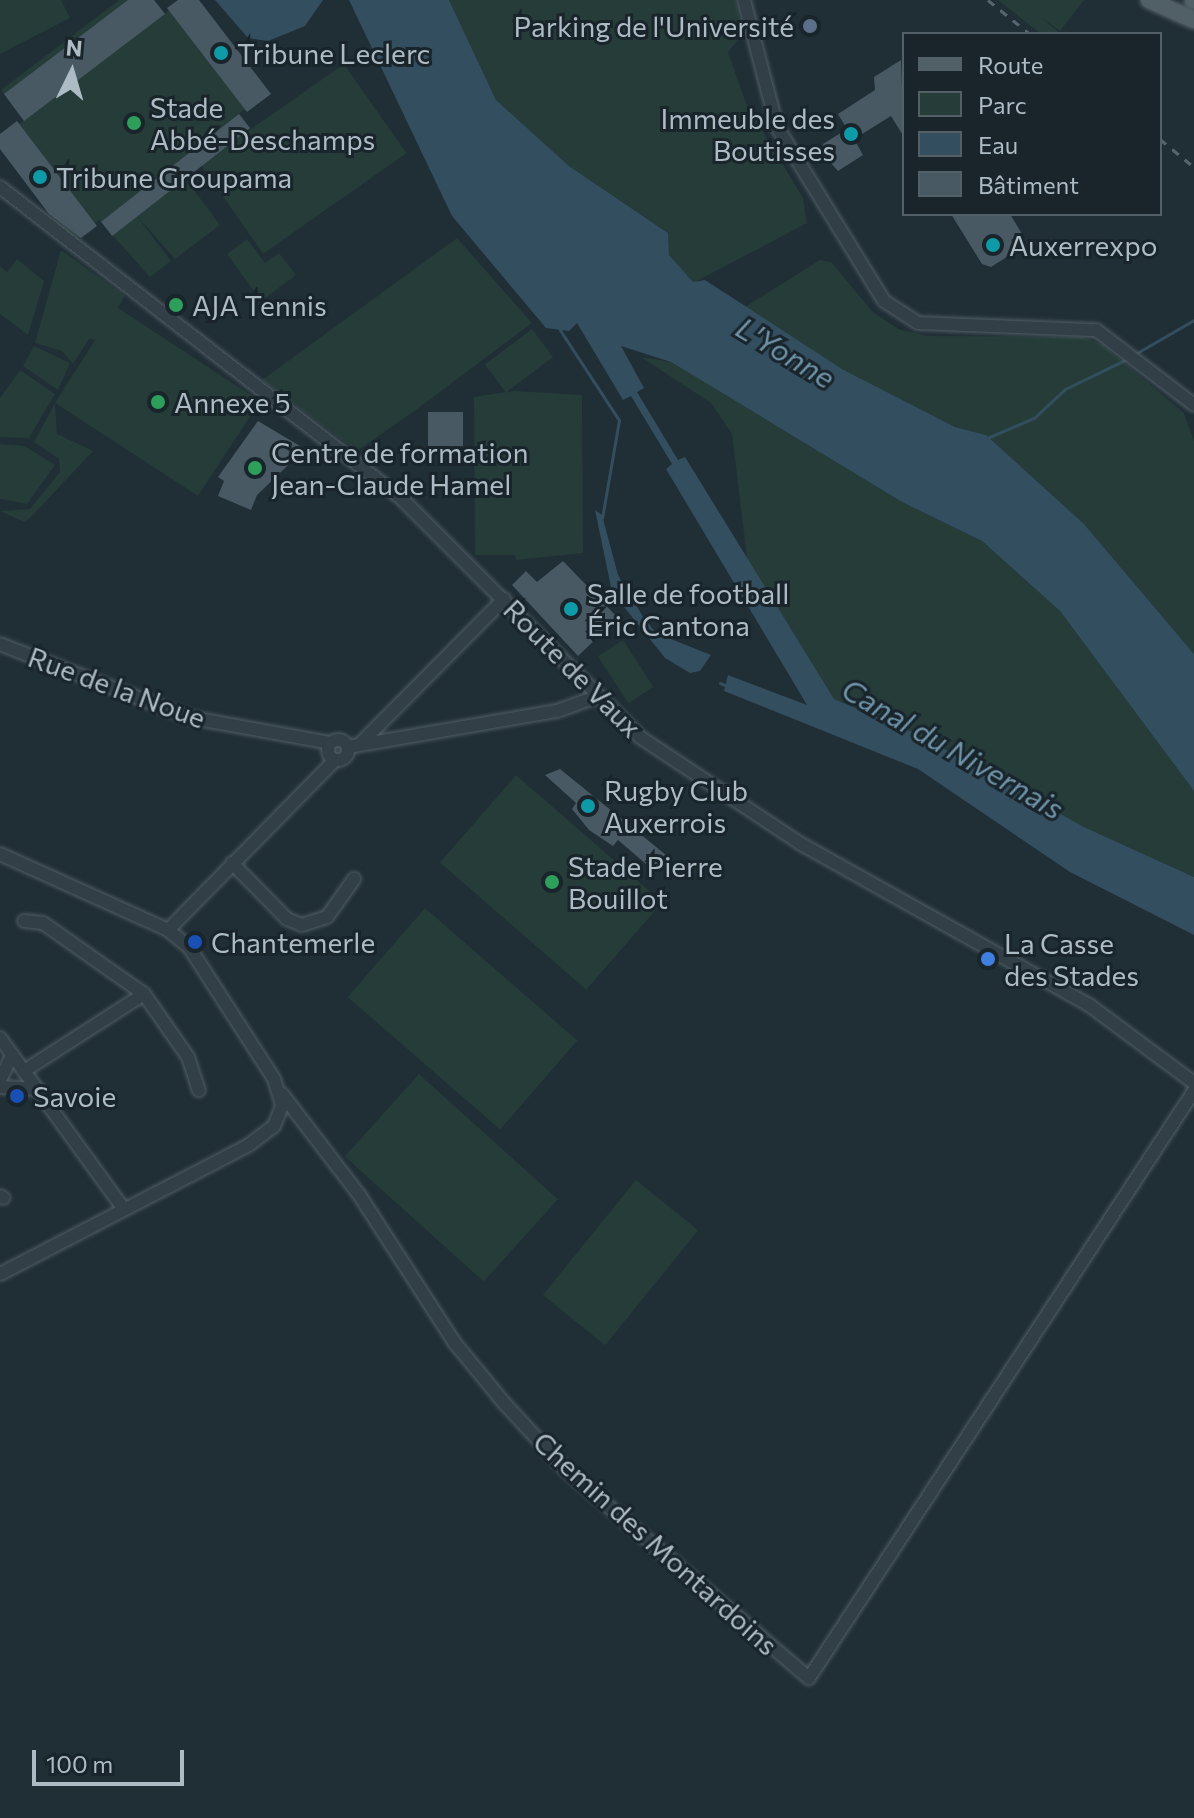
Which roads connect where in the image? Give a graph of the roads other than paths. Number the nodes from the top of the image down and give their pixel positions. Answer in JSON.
{"nodes":[{"id":1,"x":744,"y":0,"type":"edge"},
{"id":2,"x":1149,"y":0,"type":"edge"},
{"id":3,"x":1194,"y":20,"type":"edge"},
{"id":4,"x":0,"y":187,"type":"edge"},
{"id":5,"x":1193,"y":405,"type":"edge"},
{"id":6,"x":504,"y":599,"type":"junction"},
{"id":7,"x":0,"y":644,"type":"edge"},
{"id":8,"x":596,"y":697,"type":"junction"},
{"id":9,"x":330,"y":743,"type":"junction"},
{"id":10,"x":354,"y":745,"type":"junction"},
{"id":11,"x":335,"y":760,"type":"junction"},
{"id":12,"x":0,"y":854,"type":"edge"},
{"id":13,"x":232,"y":863,"type":"junction"},
{"id":14,"x":354,"y":879,"type":"dead end"},
{"id":15,"x":24,"y":921,"type":"dead end"},
{"id":16,"x":168,"y":930,"type":"junction"},
{"id":17,"x":144,"y":994,"type":"junction"},
{"id":18,"x":0,"y":1038,"type":"edge"},
{"id":19,"x":12,"y":1055,"type":"junction"},
{"id":20,"x":24,"y":1071,"type":"junction"},
{"id":21,"x":0,"y":1080,"type":"edge"},
{"id":22,"x":1194,"y":1083,"type":"edge"},
{"id":23,"x":0,"y":1087,"type":"edge"},
{"id":24,"x":38,"y":1089,"type":"junction"},
{"id":25,"x":199,"y":1090,"type":"dead end"},
{"id":26,"x":1194,"y":1091,"type":"edge"},
{"id":27,"x":282,"y":1094,"type":"junction"},
{"id":28,"x":124,"y":1209,"type":"junction"},
{"id":29,"x":0,"y":1274,"type":"edge"}],
"edges":[{"from":1,"to":5,"type":"street"},
{"from":2,"to":3,"type":"main road"},
{"from":4,"to":6,"type":"street","name":"Route de Vaux"},
{"from":6,"to":8,"type":"street","name":"Route de Vaux"},
{"from":6,"to":10,"type":"street"},
{"from":7,"to":9,"type":"street","name":"Rue de la Noue"},
{"from":8,"to":10,"type":"street"},
{"from":8,"to":22,"type":"street","name":"Route de Vaux"},
{"from":9,"to":10,"type":"street","name":"Rue de la Noue"},
{"from":9,"to":11,"type":"street"},
{"from":10,"to":11,"type":"street"},
{"from":11,"to":13,"type":"street"},
{"from":12,"to":16,"type":"street"},
{"from":13,"to":14,"type":"street"},
{"from":13,"to":16,"type":"street"},
{"from":15,"to":17,"type":"street"},
{"from":16,"to":27,"type":"street","name":"Chemin des Montardoins"},
{"from":17,"to":20,"type":"street"},
{"from":17,"to":25,"type":"street"},
{"from":18,"to":19,"type":"street"},
{"from":19,"to":20,"type":"street"},
{"from":19,"to":21,"type":"street"},
{"from":20,"to":24,"type":"street"},
{"from":23,"to":24,"type":"street"},
{"from":24,"to":28,"type":"street"},
{"from":26,"to":27,"type":"street","name":"Chemin des Montardoins"},
{"from":27,"to":28,"type":"street"},
{"from":28,"to":29,"type":"street"}]}
